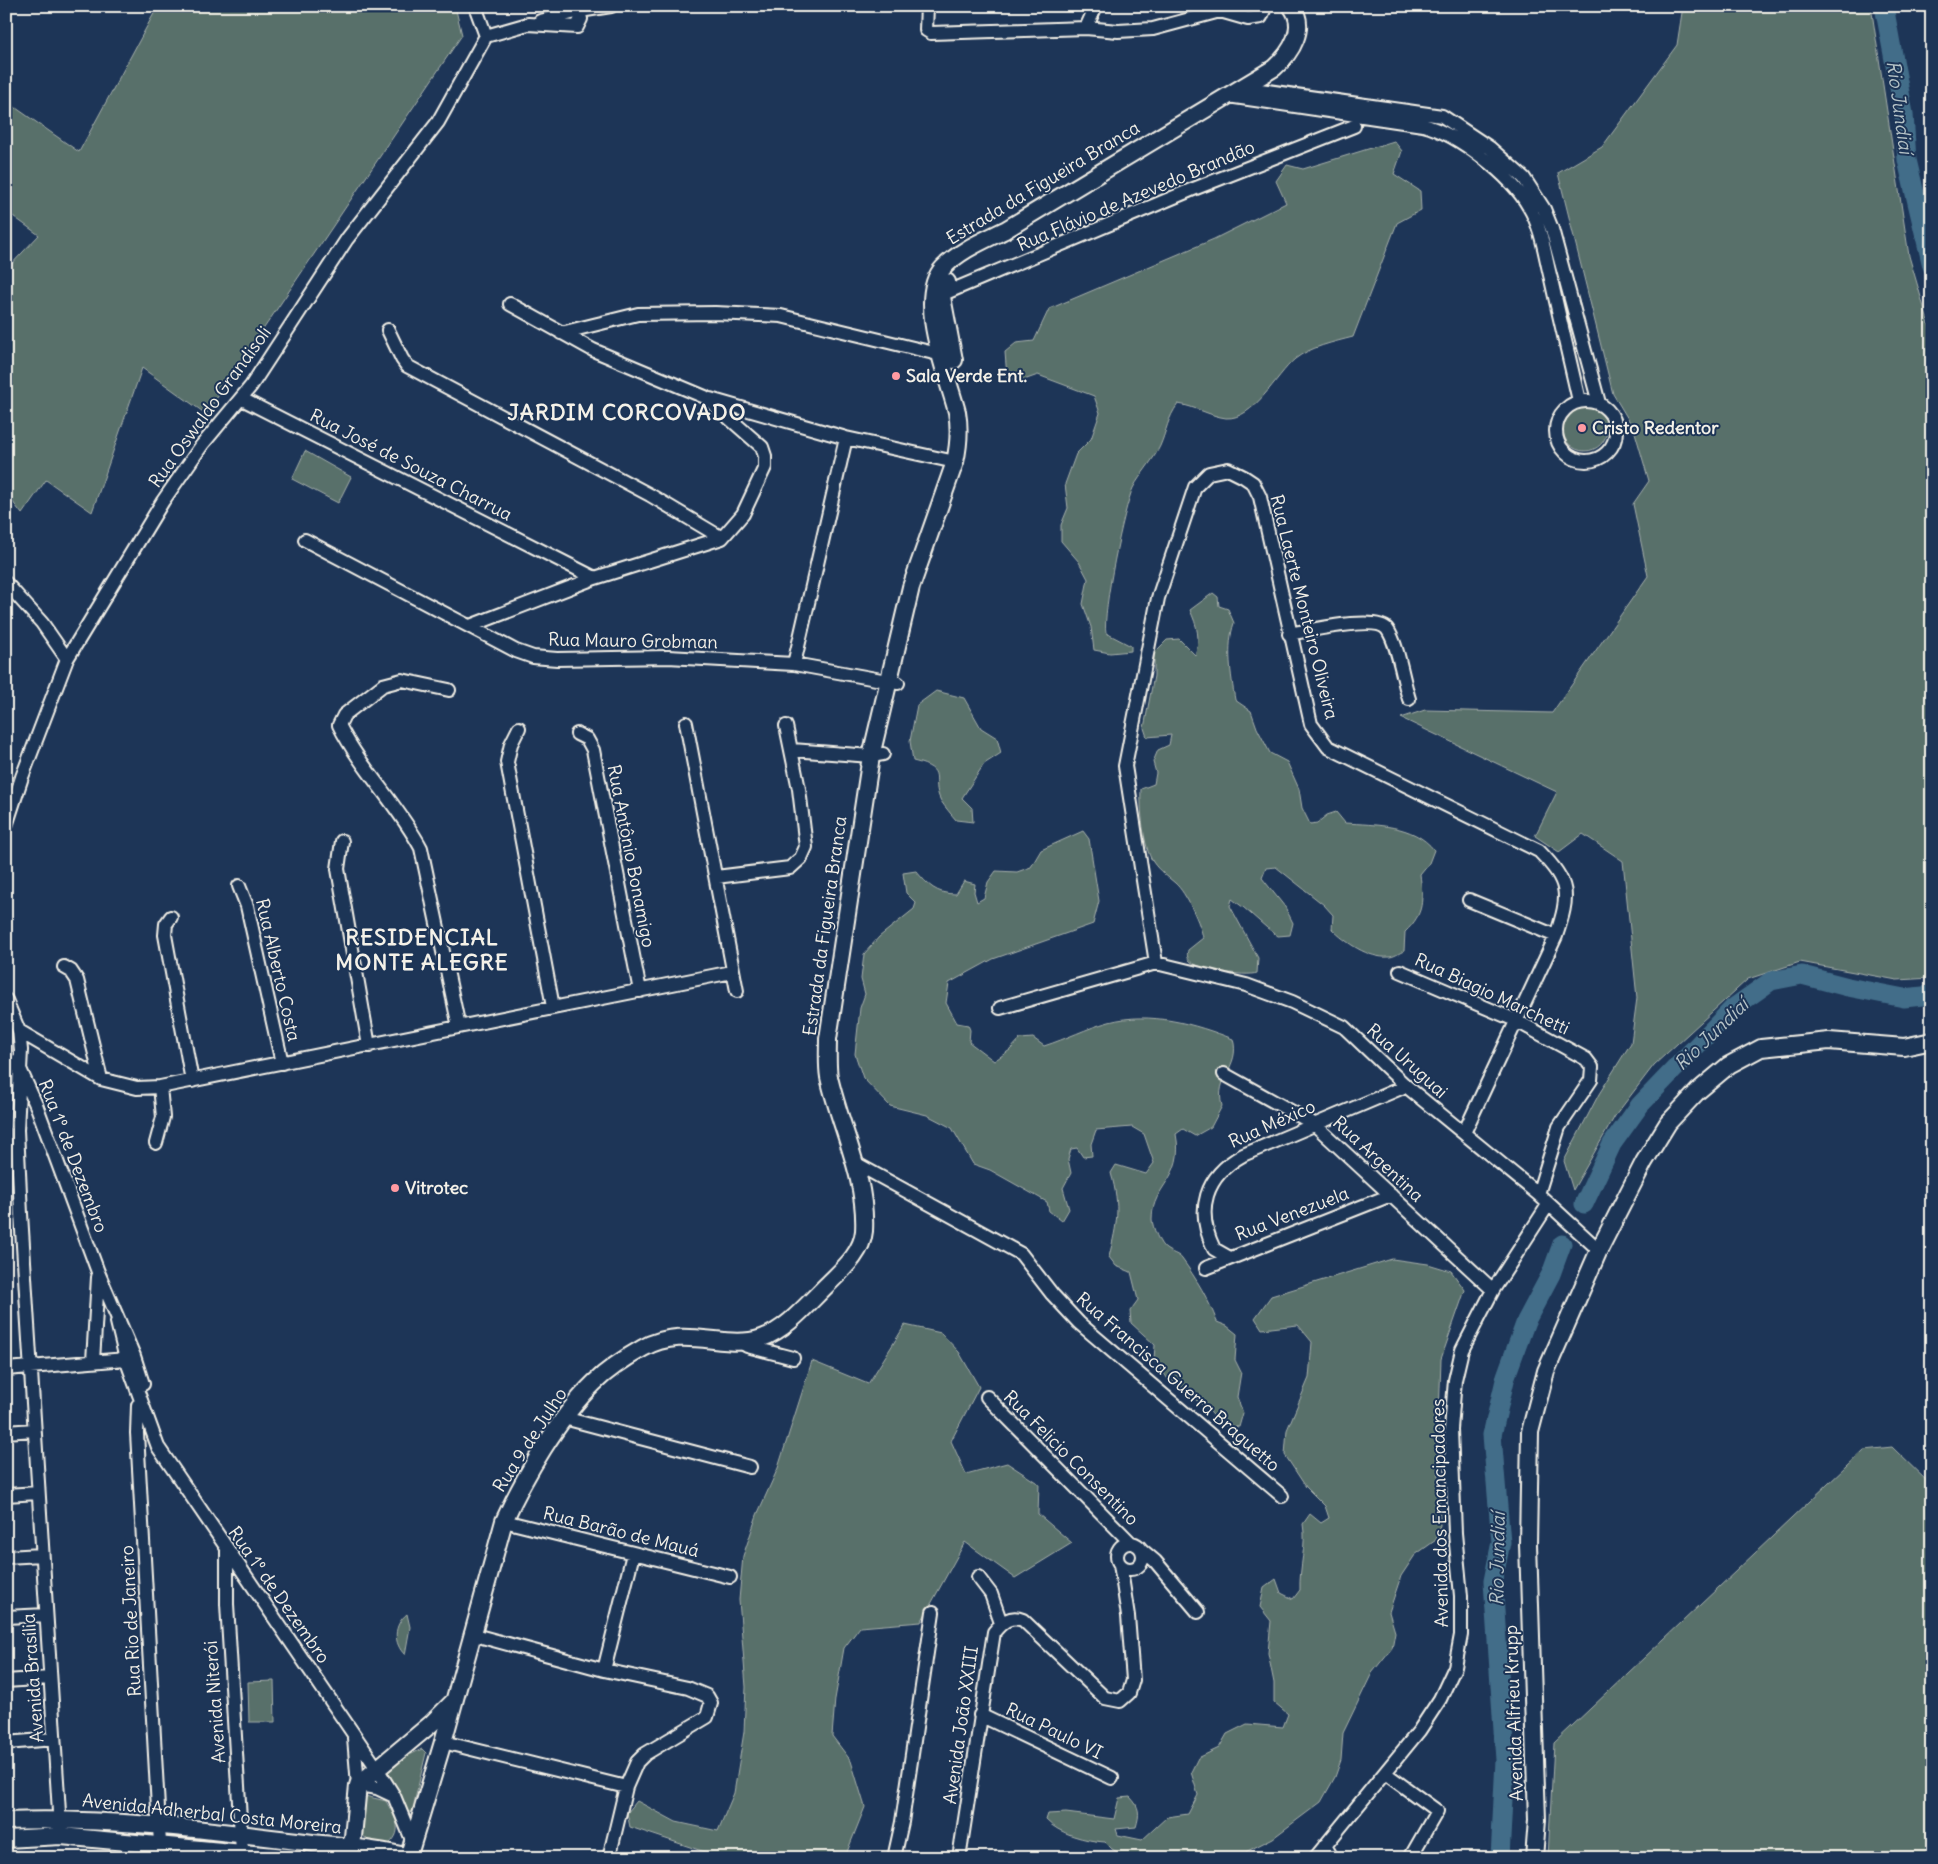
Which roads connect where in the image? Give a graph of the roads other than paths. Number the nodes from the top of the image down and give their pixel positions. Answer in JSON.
{"nodes":[{"id":1,"x":474,"y":6,"type":"edge"},
{"id":2,"x":612,"y":6,"type":"edge"},
{"id":3,"x":927,"y":6,"type":"edge"},
{"id":4,"x":1096,"y":6,"type":"edge"},
{"id":5,"x":1263,"y":6,"type":"edge"},
{"id":6,"x":1291,"y":6,"type":"edge"},
{"id":7,"x":579,"y":8,"type":"edge"},
{"id":8,"x":528,"y":24,"type":"junction"},
{"id":9,"x":1086,"y":28,"type":"junction"},
{"id":10,"x":486,"y":36,"type":"junction"},
{"id":11,"x":1234,"y":92,"type":"junction"},
{"id":12,"x":1354,"y":126,"type":"dead end"},
{"id":13,"x":1485,"y":152,"type":"junction"},
{"id":14,"x":937,"y":297,"type":"junction"},
{"id":15,"x":510,"y":304,"type":"dead end"},
{"id":16,"x":388,"y":330,"type":"dead end"},
{"id":17,"x":561,"y":333,"type":"junction"},
{"id":18,"x":942,"y":355,"type":"junction"},
{"id":19,"x":705,"y":397,"type":"junction"},
{"id":20,"x":242,"y":399,"type":"junction"},
{"id":21,"x":1579,"y":401,"type":"junction"},
{"id":22,"x":1599,"y":403,"type":"junction"},
{"id":23,"x":846,"y":438,"type":"junction"},
{"id":24,"x":955,"y":462,"type":"junction"},
{"id":25,"x":722,"y":538,"type":"junction"},
{"id":26,"x":305,"y":540,"type":"dead end"},
{"id":27,"x":565,"y":562,"type":"junction"},
{"id":28,"x":595,"y":578,"type":"junction"},
{"id":29,"x":6,"y":583,"type":"edge"},
{"id":30,"x":573,"y":586,"type":"junction"},
{"id":31,"x":470,"y":626,"type":"junction"},
{"id":32,"x":1290,"y":634,"type":"junction"},
{"id":33,"x":67,"y":659,"type":"junction"},
{"id":34,"x":794,"y":664,"type":"junction"},
{"id":35,"x":893,"y":683,"type":"junction"},
{"id":36,"x":449,"y":690,"type":"dead end"},
{"id":37,"x":1408,"y":699,"type":"dead end"},
{"id":38,"x":686,"y":723,"type":"dead end"},
{"id":39,"x":786,"y":726,"type":"dead end"},
{"id":40,"x":519,"y":728,"type":"dead end"},
{"id":41,"x":577,"y":734,"type":"dead end"},
{"id":42,"x":792,"y":750,"type":"junction"},
{"id":43,"x":877,"y":755,"type":"junction"},
{"id":44,"x":6,"y":826,"type":"edge"},
{"id":45,"x":342,"y":841,"type":"dead end"},
{"id":46,"x":716,"y":877,"type":"junction"},
{"id":47,"x":239,"y":886,"type":"dead end"},
{"id":48,"x":1469,"y":900,"type":"dead end"},
{"id":49,"x":171,"y":917,"type":"dead end"},
{"id":50,"x":1556,"y":936,"type":"junction"},
{"id":51,"x":1156,"y":963,"type":"junction"},
{"id":52,"x":64,"y":967,"type":"dead end"},
{"id":53,"x":1400,"y":971,"type":"dead end"},
{"id":54,"x":732,"y":972,"type":"junction"},
{"id":55,"x":640,"y":991,"type":"junction"},
{"id":56,"x":737,"y":991,"type":"dead end"},
{"id":57,"x":6,"y":1000,"type":"edge"},
{"id":58,"x":553,"y":1007,"type":"junction"},
{"id":59,"x":1000,"y":1008,"type":"dead end"},
{"id":60,"x":1515,"y":1020,"type":"junction"},
{"id":61,"x":459,"y":1027,"type":"junction"},
{"id":62,"x":19,"y":1031,"type":"junction"},
{"id":63,"x":1932,"y":1041,"type":"edge"},
{"id":64,"x":368,"y":1046,"type":"junction"},
{"id":65,"x":6,"y":1056,"type":"edge"},
{"id":66,"x":282,"y":1063,"type":"junction"},
{"id":67,"x":20,"y":1070,"type":"junction"},
{"id":68,"x":1224,"y":1074,"type":"dead end"},
{"id":69,"x":101,"y":1079,"type":"junction"},
{"id":70,"x":192,"y":1081,"type":"junction"},
{"id":71,"x":1406,"y":1086,"type":"junction"},
{"id":72,"x":160,"y":1087,"type":"junction"},
{"id":73,"x":1314,"y":1124,"type":"junction"},
{"id":74,"x":17,"y":1130,"type":"junction"},
{"id":75,"x":1464,"y":1133,"type":"junction"},
{"id":76,"x":6,"y":1143,"type":"edge"},
{"id":77,"x":156,"y":1143,"type":"dead end"},
{"id":78,"x":855,"y":1163,"type":"junction"},
{"id":79,"x":6,"y":1176,"type":"edge"},
{"id":80,"x":20,"y":1177,"type":"junction"},
{"id":81,"x":1538,"y":1194,"type":"junction"},
{"id":82,"x":1391,"y":1195,"type":"junction"},
{"id":83,"x":1548,"y":1205,"type":"junction"},
{"id":84,"x":1599,"y":1250,"type":"junction"},
{"id":85,"x":1228,"y":1258,"type":"junction"},
{"id":86,"x":1206,"y":1268,"type":"dead end"},
{"id":87,"x":98,"y":1272,"type":"junction"},
{"id":88,"x":1493,"y":1290,"type":"junction"},
{"id":89,"x":118,"y":1322,"type":"junction"},
{"id":90,"x":739,"y":1341,"type":"junction"},
{"id":91,"x":793,"y":1358,"type":"dead end"},
{"id":92,"x":126,"y":1359,"type":"junction"},
{"id":93,"x":93,"y":1361,"type":"junction"},
{"id":94,"x":31,"y":1367,"type":"junction"},
{"id":95,"x":6,"y":1369,"type":"edge"},
{"id":96,"x":141,"y":1390,"type":"junction"},
{"id":97,"x":987,"y":1397,"type":"dead end"},
{"id":98,"x":564,"y":1418,"type":"junction"},
{"id":99,"x":34,"y":1430,"type":"junction"},
{"id":100,"x":6,"y":1432,"type":"edge"},
{"id":101,"x":138,"y":1443,"type":"junction"},
{"id":102,"x":158,"y":1448,"type":"junction"},
{"id":103,"x":750,"y":1467,"type":"dead end"},
{"id":104,"x":140,"y":1476,"type":"junction"},
{"id":105,"x":38,"y":1493,"type":"junction"},
{"id":106,"x":6,"y":1495,"type":"edge"},
{"id":107,"x":1282,"y":1496,"type":"dead end"},
{"id":108,"x":504,"y":1521,"type":"junction"},
{"id":109,"x":1132,"y":1543,"type":"junction"},
{"id":110,"x":1142,"y":1550,"type":"junction"},
{"id":111,"x":227,"y":1551,"type":"junction"},
{"id":112,"x":632,"y":1554,"type":"junction"},
{"id":113,"x":42,"y":1555,"type":"junction"},
{"id":114,"x":6,"y":1557,"type":"edge"},
{"id":115,"x":1120,"y":1564,"type":"junction"},
{"id":116,"x":1137,"y":1567,"type":"junction"},
{"id":117,"x":1161,"y":1570,"type":"junction"},
{"id":118,"x":730,"y":1577,"type":"dead end"},
{"id":119,"x":978,"y":1577,"type":"dead end"},
{"id":120,"x":1125,"y":1596,"type":"junction"},
{"id":121,"x":933,"y":1612,"type":"dead end"},
{"id":122,"x":1198,"y":1612,"type":"dead end"},
{"id":123,"x":46,"y":1614,"type":"junction"},
{"id":124,"x":6,"y":1617,"type":"edge"},
{"id":125,"x":1001,"y":1623,"type":"junction"},
{"id":126,"x":471,"y":1634,"type":"junction"},
{"id":127,"x":604,"y":1670,"type":"junction"},
{"id":128,"x":50,"y":1678,"type":"junction"},
{"id":129,"x":6,"y":1680,"type":"edge"},
{"id":130,"x":454,"y":1701,"type":"junction"},
{"id":131,"x":980,"y":1714,"type":"junction"},
{"id":132,"x":354,"y":1738,"type":"junction"},
{"id":133,"x":54,"y":1739,"type":"junction"},
{"id":134,"x":409,"y":1741,"type":"junction"},
{"id":135,"x":443,"y":1742,"type":"junction"},
{"id":136,"x":6,"y":1743,"type":"edge"},
{"id":137,"x":376,"y":1767,"type":"junction"},
{"id":138,"x":1385,"y":1773,"type":"junction"},
{"id":139,"x":1112,"y":1778,"type":"dead end"},
{"id":140,"x":358,"y":1785,"type":"junction"},
{"id":141,"x":626,"y":1786,"type":"junction"},
{"id":142,"x":394,"y":1796,"type":"junction"},
{"id":143,"x":60,"y":1819,"type":"junction"},
{"id":144,"x":6,"y":1822,"type":"edge"},
{"id":145,"x":160,"y":1827,"type":"junction"},
{"id":146,"x":242,"y":1834,"type":"junction"},
{"id":147,"x":61,"y":1836,"type":"junction"},
{"id":148,"x":6,"y":1839,"type":"edge"},
{"id":149,"x":412,"y":1840,"type":"junction"},
{"id":150,"x":160,"y":1844,"type":"junction"},
{"id":151,"x":1325,"y":1845,"type":"junction"},
{"id":152,"x":242,"y":1852,"type":"junction"},
{"id":153,"x":352,"y":1853,"type":"edge"},
{"id":154,"x":410,"y":1857,"type":"edge"},
{"id":155,"x":297,"y":1858,"type":"edge"},
{"id":156,"x":609,"y":1858,"type":"edge"},
{"id":157,"x":894,"y":1858,"type":"edge"},
{"id":158,"x":959,"y":1858,"type":"edge"},
{"id":159,"x":1315,"y":1858,"type":"edge"},
{"id":160,"x":1332,"y":1858,"type":"edge"},
{"id":161,"x":1410,"y":1858,"type":"edge"},
{"id":162,"x":1534,"y":1858,"type":"edge"}],
"edges":[{"from":1,"to":10,"type":"street"},
{"from":2,"to":7,"type":"street"},
{"from":3,"to":9,"type":"street"},
{"from":4,"to":9,"type":"street"},
{"from":5,"to":9,"type":"street"},
{"from":6,"to":11,"type":"main road","name":"Estrada da Figueira Branca"},
{"from":7,"to":8,"type":"street"},
{"from":7,"to":8,"type":"street"},
{"from":8,"to":10,"type":"street"},
{"from":10,"to":20,"type":"street","name":"Rua Oswaldo Grandisoli"},
{"from":11,"to":13,"type":"street"},
{"from":11,"to":13,"type":"street"},
{"from":11,"to":14,"type":"main road","name":"Estrada da Figueira Branca"},
{"from":12,"to":14,"type":"street","name":"Rua Flávio de Azevedo Brandão"},
{"from":13,"to":21,"type":"street"},
{"from":13,"to":22,"type":"street"},
{"from":14,"to":18,"type":"main road","name":"Estrada da Figueira Branca"},
{"from":14,"to":35,"type":"main road"},
{"from":15,"to":17,"type":"street"},
{"from":16,"to":25,"type":"street"},
{"from":17,"to":18,"type":"street"},
{"from":17,"to":19,"type":"street"},
{"from":18,"to":24,"type":"main road","name":"Estrada da Figueira Branca"},
{"from":19,"to":23,"type":"street"},
{"from":19,"to":25,"type":"street"},
{"from":20,"to":27,"type":"street","name":"Rua José de Souza Charrua"},
{"from":20,"to":33,"type":"street","name":"Rua Oswaldo Grandisoli"},
{"from":21,"to":22,"type":"street"},
{"from":21,"to":22,"type":"street"},
{"from":23,"to":24,"type":"street"},
{"from":23,"to":34,"type":"street"},
{"from":24,"to":35,"type":"main road","name":"Estrada da Figueira Branca"},
{"from":25,"to":28,"type":"street"},
{"from":26,"to":31,"type":"street","name":"Rua Mauro Grobman"},
{"from":27,"to":28,"type":"street","name":"Rua José de Souza Charrua"},
{"from":27,"to":30,"type":"street"},
{"from":28,"to":30,"type":"street"},
{"from":29,"to":33,"type":"street"},
{"from":30,"to":31,"type":"street"},
{"from":31,"to":34,"type":"street","name":"Rua Mauro Grobman"},
{"from":32,"to":37,"type":"street"},
{"from":32,"to":50,"type":"street","name":"Rua Laerte Monteiro Oliveira"},
{"from":32,"to":51,"type":"street","name":"Rua Laerte Monteiro Oliveira"},
{"from":33,"to":44,"type":"street","name":"Rua Oswaldo Grandisoli"},
{"from":34,"to":35,"type":"street","name":"Rua Mauro Grobman"},
{"from":35,"to":43,"type":"main road","name":"Estrada da Figueira Branca"},
{"from":36,"to":61,"type":"street"},
{"from":38,"to":46,"type":"street"},
{"from":39,"to":42,"type":"street"},
{"from":40,"to":58,"type":"street"},
{"from":41,"to":55,"type":"street","name":"Rua Antônio Bonamigo"},
{"from":42,"to":43,"type":"street"},
{"from":42,"to":46,"type":"street"},
{"from":43,"to":78,"type":"main road","name":"Estrada da Figueira Branca"},
{"from":45,"to":64,"type":"street"},
{"from":46,"to":54,"type":"street"},
{"from":47,"to":66,"type":"street","name":"Rua Alberto Costa"},
{"from":48,"to":50,"type":"street"},
{"from":49,"to":70,"type":"street"},
{"from":50,"to":60,"type":"street","name":"Rua Laerte Monteiro Oliveira"},
{"from":51,"to":59,"type":"street"},
{"from":51,"to":71,"type":"street","name":"Rua Uruguai"},
{"from":52,"to":69,"type":"street"},
{"from":53,"to":60,"type":"street","name":"Rua Biagio Marchetti"},
{"from":54,"to":55,"type":"street"},
{"from":54,"to":56,"type":"street"},
{"from":55,"to":58,"type":"street"},
{"from":57,"to":62,"type":"street","name":"Rua 1º de Dezembro"},
{"from":58,"to":61,"type":"street"},
{"from":60,"to":75,"type":"street","name":"Rua Laerte Monteiro Oliveira"},
{"from":60,"to":81,"type":"street","name":"Rua Biagio Marchetti"},
{"from":61,"to":64,"type":"street"},
{"from":62,"to":67,"type":"street","name":"Rua 1º de Dezembro"},
{"from":62,"to":69,"type":"street"},
{"from":63,"to":84,"type":"main road","name":"Avenida Alfrieu Krupp"},
{"from":64,"to":66,"type":"street"},
{"from":65,"to":67,"type":"street"},
{"from":66,"to":70,"type":"street"},
{"from":67,"to":74,"type":"street","name":"Avenida Brasília"},
{"from":67,"to":87,"type":"street","name":"Rua 1º de Dezembro"},
{"from":68,"to":73,"type":"street","name":"Rua Argentina"},
{"from":69,"to":72,"type":"street"},
{"from":70,"to":72,"type":"street"},
{"from":71,"to":73,"type":"street","name":"Rua México"},
{"from":71,"to":75,"type":"street","name":"Rua Uruguai"},
{"from":72,"to":77,"type":"street"},
{"from":73,"to":82,"type":"street","name":"Rua Argentina"},
{"from":73,"to":85,"type":"street","name":"Rua México"},
{"from":74,"to":76,"type":"street"},
{"from":74,"to":80,"type":"street","name":"Avenida Brasília"},
{"from":75,"to":81,"type":"street","name":"Rua Uruguai"},
{"from":78,"to":90,"type":"main road","name":"Estrada da Figueira Branca"},
{"from":78,"to":107,"type":"street","name":"Rua Francisca Guerra Braguetto"},
{"from":79,"to":80,"type":"street"},
{"from":80,"to":94,"type":"street","name":"Avenida Brasília"},
{"from":81,"to":83,"type":"street","name":"Rua Uruguai"},
{"from":82,"to":85,"type":"street","name":"Rua Venezuela"},
{"from":82,"to":88,"type":"street","name":"Rua Argentina"},
{"from":83,"to":84,"type":"street","name":"Rua Uruguai"},
{"from":83,"to":88,"type":"street","name":"Avenida dos Emancipadores"},
{"from":84,"to":162,"type":"main road","name":"Avenida Alfrieu Krupp"},
{"from":85,"to":86,"type":"street","name":"Rua Venezuela"},
{"from":87,"to":89,"type":"street","name":"Rua 1º de Dezembro"},
{"from":87,"to":93,"type":"street"},
{"from":88,"to":138,"type":"street","name":"Avenida dos Emancipadores"},
{"from":89,"to":92,"type":"street","name":"Rua 1º de Dezembro"},
{"from":89,"to":96,"type":"street","name":"Rua 1º de Dezembro"},
{"from":90,"to":91,"type":"street","name":"Rua 9 de Julho"},
{"from":90,"to":98,"type":"main road","name":"Rua 9 de Julho"},
{"from":92,"to":93,"type":"street"},
{"from":92,"to":96,"type":"street"},
{"from":93,"to":94,"type":"street"},
{"from":94,"to":95,"type":"street"},
{"from":94,"to":99,"type":"street","name":"Avenida Brasília"},
{"from":96,"to":101,"type":"street","name":"Rua Rio de Janeiro"},
{"from":96,"to":102,"type":"street","name":"Rua 1º de Dezembro"},
{"from":97,"to":109,"type":"street","name":"Rua Felicio Consentino"},
{"from":98,"to":103,"type":"street"},
{"from":98,"to":108,"type":"main road","name":"Rua 9 de Julho"},
{"from":99,"to":100,"type":"street"},
{"from":99,"to":105,"type":"street","name":"Avenida Brasília"},
{"from":101,"to":102,"type":"street"},
{"from":101,"to":104,"type":"street","name":"Rua Rio de Janeiro"},
{"from":102,"to":104,"type":"street"},
{"from":102,"to":111,"type":"street","name":"Rua 1º de Dezembro"},
{"from":104,"to":145,"type":"street","name":"Rua Rio de Janeiro"},
{"from":105,"to":106,"type":"street"},
{"from":105,"to":113,"type":"street","name":"Avenida Brasília"},
{"from":108,"to":112,"type":"street","name":"Rua Barão de Mauá"},
{"from":108,"to":126,"type":"main road","name":"Rua 9 de Julho"},
{"from":109,"to":110,"type":"street"},
{"from":109,"to":115,"type":"street"},
{"from":110,"to":116,"type":"street"},
{"from":110,"to":117,"type":"street","name":"Rua Felicio Consentino"},
{"from":111,"to":132,"type":"street","name":"Rua 1º de Dezembro"},
{"from":111,"to":146,"type":"street","name":"Avenida Niterói"},
{"from":112,"to":118,"type":"street","name":"Rua Barão de Mauá"},
{"from":112,"to":127,"type":"street"},
{"from":113,"to":114,"type":"street"},
{"from":113,"to":123,"type":"street","name":"Avenida Brasília"},
{"from":115,"to":116,"type":"street"},
{"from":115,"to":120,"type":"street"},
{"from":116,"to":117,"type":"street"},
{"from":116,"to":120,"type":"street"},
{"from":117,"to":122,"type":"street","name":"Rua Felicio Consentino"},
{"from":119,"to":125,"type":"street"},
{"from":120,"to":125,"type":"street"},
{"from":121,"to":157,"type":"street"},
{"from":123,"to":124,"type":"street"},
{"from":123,"to":128,"type":"street","name":"Avenida Brasília"},
{"from":125,"to":131,"type":"street","name":"Avenida João XXIII"},
{"from":126,"to":127,"type":"street"},
{"from":126,"to":130,"type":"main road","name":"Rua 9 de Julho"},
{"from":127,"to":141,"type":"street"},
{"from":128,"to":129,"type":"street"},
{"from":128,"to":133,"type":"street","name":"Avenida Brasília"},
{"from":130,"to":134,"type":"main road"},
{"from":130,"to":135,"type":"main road","name":"Rua 9 de Julho"},
{"from":131,"to":139,"type":"street","name":"Rua Paulo VI"},
{"from":131,"to":158,"type":"street","name":"Avenida João XXIII"},
{"from":132,"to":137,"type":"street","name":"Rua 1º de Dezembro"},
{"from":132,"to":140,"type":"street"},
{"from":133,"to":136,"type":"street"},
{"from":133,"to":143,"type":"street","name":"Avenida Brasília"},
{"from":134,"to":135,"type":"main road"},
{"from":134,"to":137,"type":"main road"},
{"from":135,"to":141,"type":"street"},
{"from":135,"to":149,"type":"main road","name":"Rua 9 de Julho"},
{"from":137,"to":140,"type":"main road"},
{"from":137,"to":142,"type":"street","name":"Rua 1º de Dezembro"},
{"from":138,"to":151,"type":"street","name":"Avenida dos Emancipadores"},
{"from":138,"to":161,"type":"street"},
{"from":140,"to":142,"type":"street"},
{"from":140,"to":153,"type":"main road"},
{"from":141,"to":156,"type":"street"},
{"from":142,"to":149,"type":"street","name":"Rua 1º de Dezembro"},
{"from":143,"to":144,"type":"main road","name":"Avenida Adherbal Costa Moreira"},
{"from":143,"to":145,"type":"main road","name":"Avenida Adherbal Costa Moreira"},
{"from":143,"to":147,"type":"street","name":"Avenida Brasília"},
{"from":145,"to":146,"type":"main road","name":"Avenida Adherbal Costa Moreira"},
{"from":145,"to":150,"type":"street","name":"Rua Rio de Janeiro"},
{"from":146,"to":152,"type":"street","name":"Avenida Niterói"},
{"from":146,"to":153,"type":"main road","name":"Avenida Adherbal Costa Moreira"},
{"from":147,"to":148,"type":"main road","name":"Avenida Adherbal Costa Moreira"},
{"from":147,"to":150,"type":"main road","name":"Avenida Adherbal Costa Moreira"},
{"from":149,"to":154,"type":"main road","name":"Rua 9 de Julho"},
{"from":150,"to":152,"type":"main road","name":"Avenida Adherbal Costa Moreira"},
{"from":151,"to":159,"type":"street","name":"Avenida dos Emancipadores"},
{"from":151,"to":160,"type":"street"},
{"from":152,"to":155,"type":"main road","name":"Avenida Adherbal Costa Moreira"},
{"from":153,"to":154,"type":"main road","name":"Avenida Adherbal Costa Moreira"}]}
